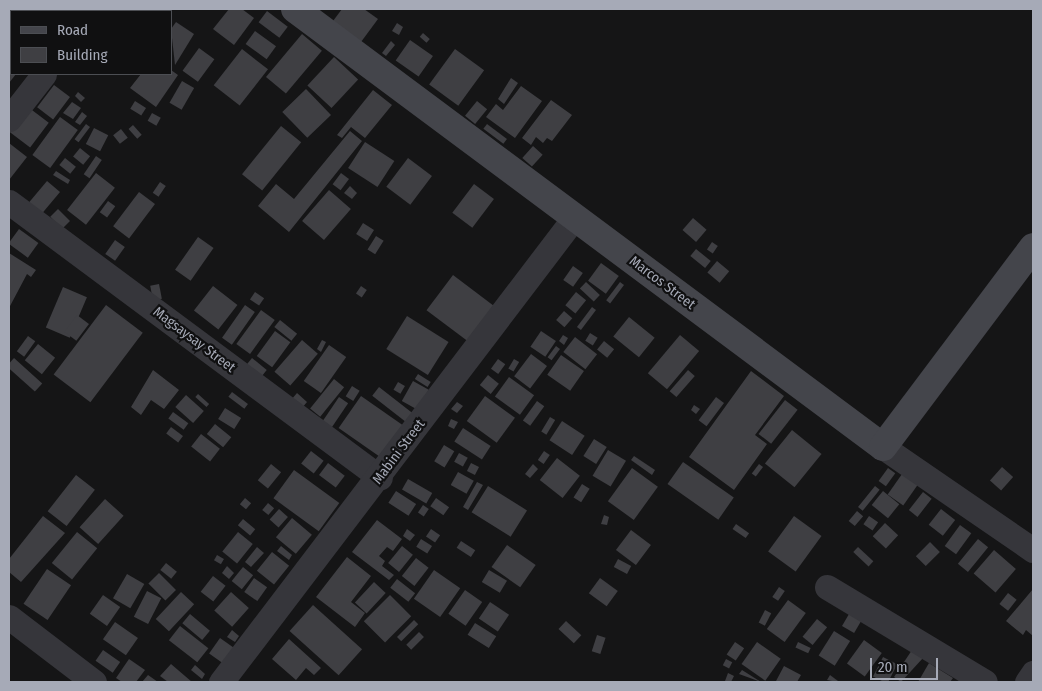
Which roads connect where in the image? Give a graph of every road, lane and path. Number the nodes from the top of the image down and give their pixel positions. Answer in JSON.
{"nodes":[{"id":1,"x":295,"y":9,"type":"edge"},
{"id":2,"x":43,"y":75,"type":"edge"},
{"id":3,"x":9,"y":120,"type":"edge"},
{"id":4,"x":9,"y":202,"type":"edge"},
{"id":5,"x":574,"y":218,"type":"junction"},
{"id":6,"x":1033,"y":247,"type":"edge"},
{"id":7,"x":883,"y":447,"type":"junction"},
{"id":8,"x":380,"y":478,"type":"junction"},
{"id":9,"x":1033,"y":550,"type":"edge"},
{"id":10,"x":827,"y":587,"type":"dead end"},
{"id":11,"x":9,"y":617,"type":"edge"},
{"id":12,"x":1033,"y":673,"type":"edge"},
{"id":13,"x":94,"y":682,"type":"edge"},
{"id":14,"x":220,"y":682,"type":"edge"},
{"id":15,"x":985,"y":682,"type":"edge"},
{"id":16,"x":1027,"y":682,"type":"edge"}],
"edges":[{"from":1,"to":5,"type":"street","name":"Marcos Street"},
{"from":2,"to":3,"type":"street"},
{"from":4,"to":8,"type":"street","name":"Magsaysay Street"},
{"from":5,"to":7,"type":"street","name":"Marcos Street"},
{"from":5,"to":8,"type":"street","name":"Mabini Street"},
{"from":6,"to":7,"type":"street"},
{"from":7,"to":9,"type":"street","name":"Marcos Street"},
{"from":8,"to":14,"type":"street","name":"Mabini Street"},
{"from":10,"to":15,"type":"street"},
{"from":11,"to":13,"type":"street"},
{"from":12,"to":16,"type":"street"}]}
